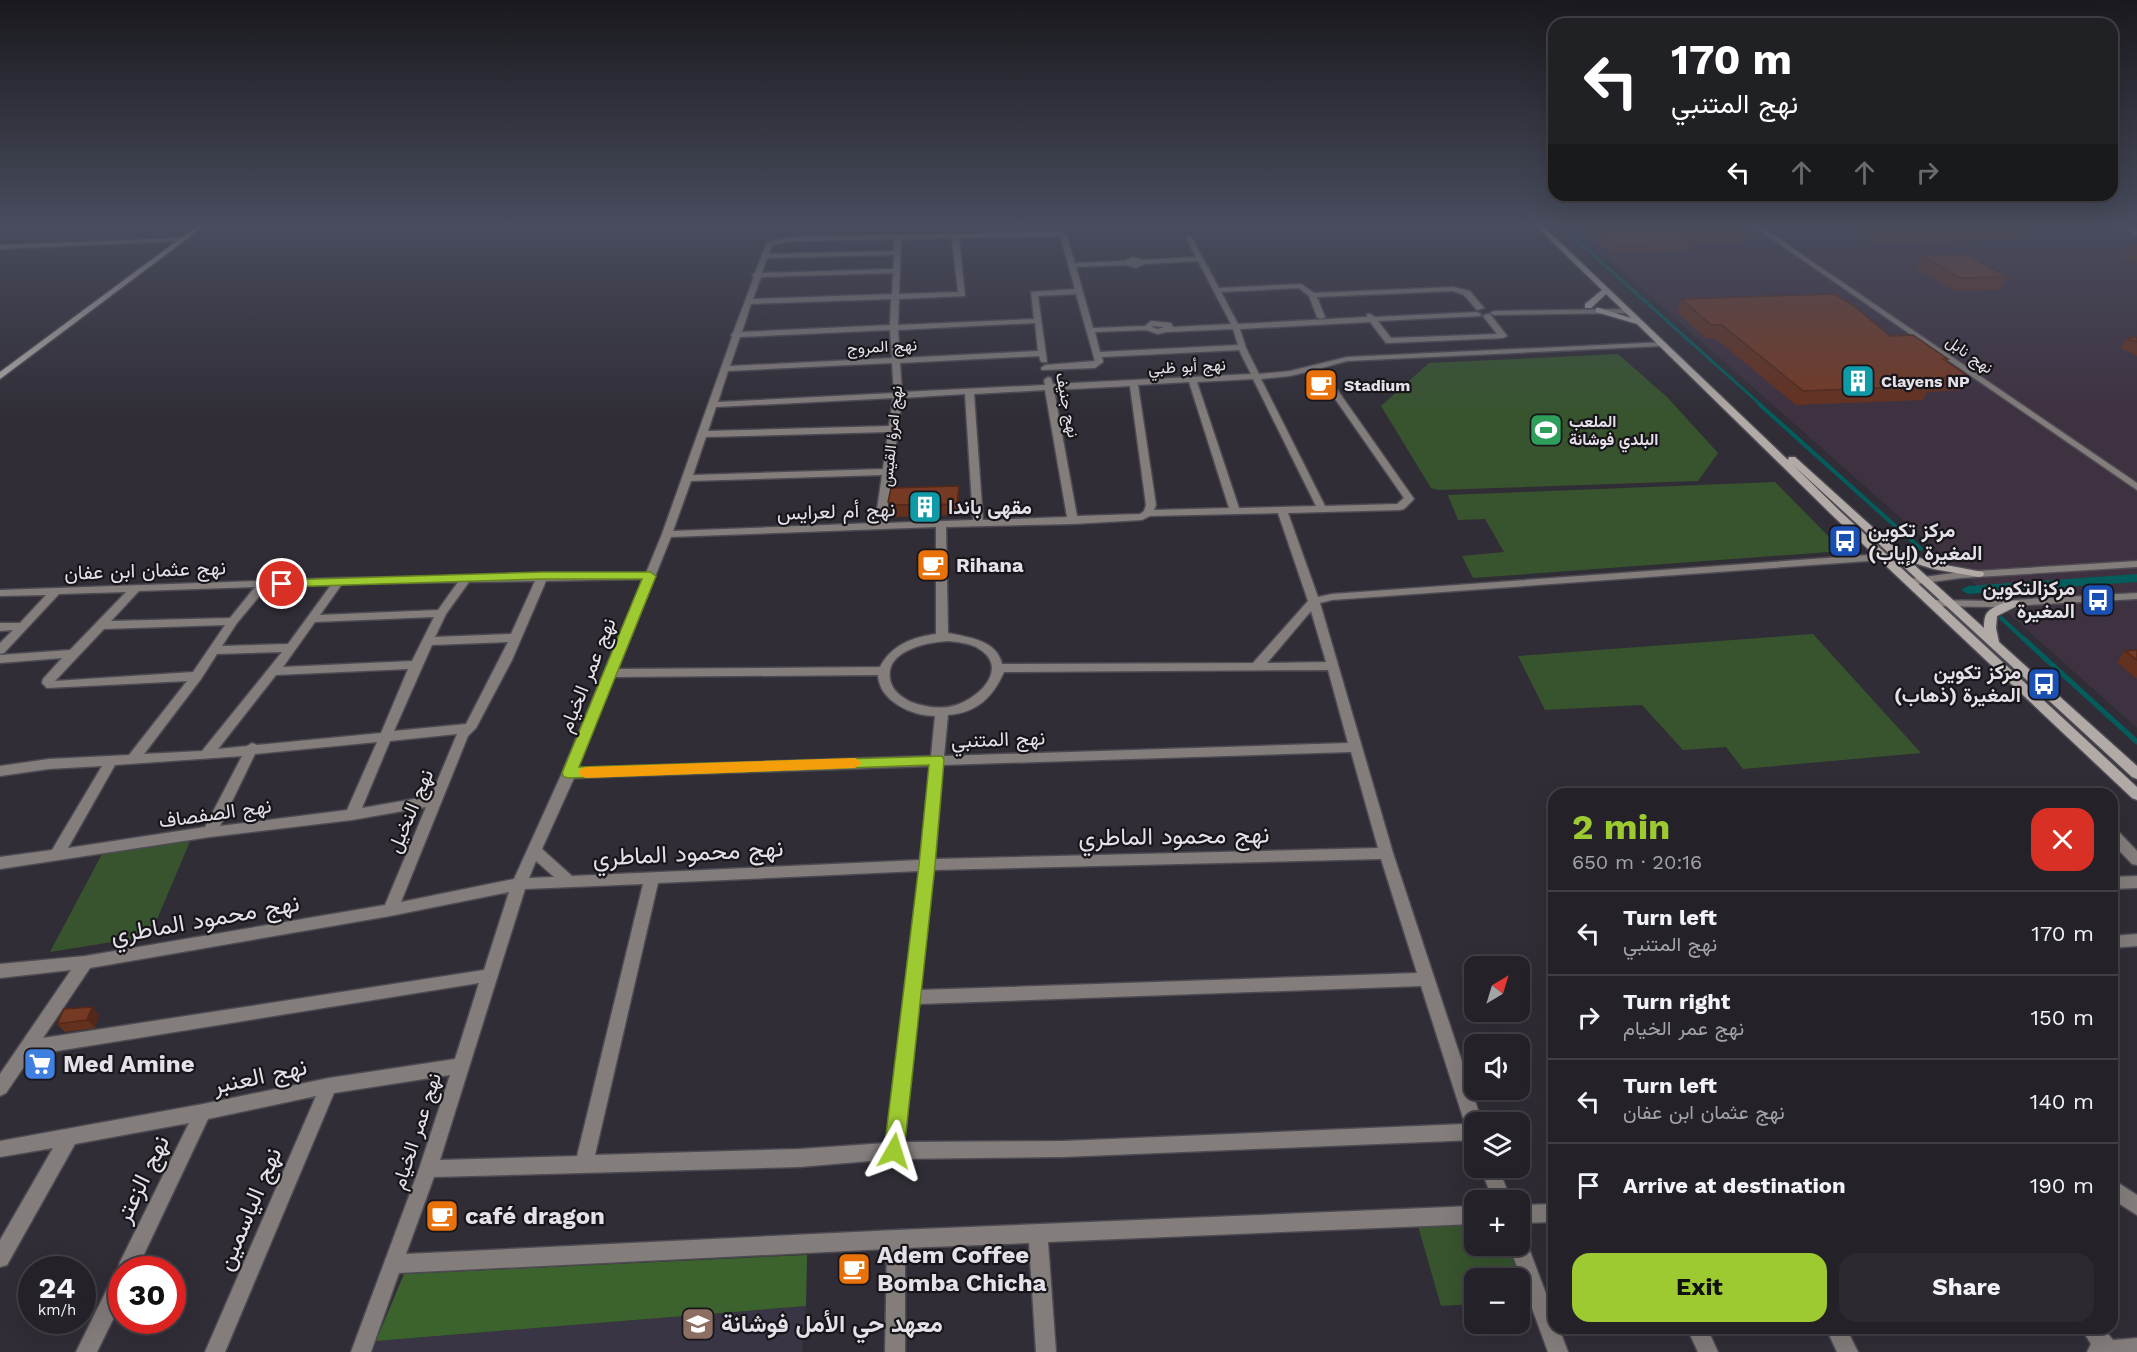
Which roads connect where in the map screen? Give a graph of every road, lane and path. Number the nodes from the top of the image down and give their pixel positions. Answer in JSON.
{"nodes":[{"id":1,"x":116,"y":289,"type":"edge"},
{"id":2,"x":751,"y":289,"type":"edge"},
{"id":3,"x":897,"y":289,"type":"edge"},
{"id":4,"x":961,"y":289,"type":"edge"},
{"id":5,"x":1234,"y":289,"type":"edge"},
{"id":6,"x":1305,"y":289,"type":"edge"},
{"id":7,"x":1451,"y":289,"type":"edge"},
{"id":8,"x":1453,"y":289,"type":"edge"},
{"id":9,"x":1848,"y":289,"type":"edge"},
{"id":10,"x":1215,"y":290,"type":"joint"},
{"id":11,"x":1080,"y":291,"type":"joint"},
{"id":12,"x":1606,"y":291,"type":"joint"},
{"id":13,"x":897,"y":296,"type":"junction"},
{"id":14,"x":1313,"y":296,"type":"junction"},
{"id":15,"x":747,"y":303,"type":"junction"},
{"id":16,"x":1588,"y":306,"type":"junction"},
{"id":17,"x":1624,"y":308,"type":"junction"},
{"id":18,"x":1599,"y":310,"type":"junction"},
{"id":19,"x":1477,"y":311,"type":"junction"},
{"id":20,"x":1491,"y":313,"type":"junction"},
{"id":21,"x":1321,"y":317,"type":"junction"},
{"id":22,"x":1371,"y":317,"type":"junction"},
{"id":23,"x":1037,"y":321,"type":"junction"},
{"id":24,"x":1234,"y":323,"type":"junction"},
{"id":25,"x":1641,"y":324,"type":"junction"},
{"id":26,"x":894,"y":328,"type":"junction"},
{"id":27,"x":1090,"y":330,"type":"junction"},
{"id":28,"x":735,"y":335,"type":"junction"},
{"id":29,"x":1662,"y":344,"type":"junction"},
{"id":30,"x":1242,"y":348,"type":"junction"},
{"id":31,"x":1042,"y":352,"type":"junction"},
{"id":32,"x":1097,"y":355,"type":"junction"},
{"id":33,"x":897,"y":360,"type":"junction"},
{"id":34,"x":1317,"y":367,"type":"junction"},
{"id":35,"x":1045,"y":368,"type":"junction"},
{"id":36,"x":724,"y":369,"type":"junction"},
{"id":37,"x":0,"y":376,"type":"edge"},
{"id":38,"x":1258,"y":377,"type":"junction"},
{"id":39,"x":1192,"y":380,"type":"junction"},
{"id":40,"x":1134,"y":384,"type":"junction"},
{"id":41,"x":1050,"y":387,"type":"junction"},
{"id":42,"x":969,"y":391,"type":"junction"},
{"id":43,"x":898,"y":395,"type":"junction"},
{"id":44,"x":712,"y":405,"type":"junction"},
{"id":45,"x":894,"y":429,"type":"junction"},
{"id":46,"x":702,"y":434,"type":"junction"},
{"id":47,"x":888,"y":472,"type":"junction"},
{"id":48,"x":687,"y":478,"type":"junction"},
{"id":49,"x":2137,"y":487,"type":"edge"},
{"id":50,"x":1150,"y":509,"type":"junction"},
{"id":51,"x":1322,"y":509,"type":"junction"},
{"id":52,"x":1282,"y":510,"type":"junction"},
{"id":53,"x":1235,"y":511,"type":"junction"},
{"id":54,"x":1073,"y":521,"type":"junction"},
{"id":55,"x":978,"y":524,"type":"junction"},
{"id":56,"x":941,"y":525,"type":"junction"},
{"id":57,"x":880,"y":527,"type":"junction"},
{"id":58,"x":667,"y":534,"type":"junction"},
{"id":59,"x":1888,"y":554,"type":"junction"},
{"id":60,"x":2137,"y":564,"type":"edge"},
{"id":61,"x":1979,"y":574,"type":"junction"},
{"id":62,"x":543,"y":576,"type":"junction"},
{"id":63,"x":650,"y":576,"type":"junction"},
{"id":64,"x":466,"y":579,"type":"junction"},
{"id":65,"x":339,"y":581,"type":"junction"},
{"id":66,"x":1923,"y":581,"type":"junction"},
{"id":67,"x":1909,"y":582,"type":"junction"},
{"id":68,"x":263,"y":585,"type":"junction"},
{"id":69,"x":135,"y":589,"type":"junction"},
{"id":70,"x":57,"y":590,"type":"junction"},
{"id":71,"x":0,"y":593,"type":"edge"},
{"id":72,"x":2137,"y":596,"type":"edge"},
{"id":73,"x":1314,"y":601,"type":"junction"},
{"id":74,"x":1931,"y":603,"type":"junction"},
{"id":75,"x":2015,"y":603,"type":"junction"},
{"id":76,"x":1950,"y":604,"type":"junction"},
{"id":77,"x":441,"y":614,"type":"junction"},
{"id":78,"x":312,"y":619,"type":"junction"},
{"id":79,"x":233,"y":621,"type":"junction"},
{"id":80,"x":103,"y":625,"type":"junction"},
{"id":81,"x":22,"y":626,"type":"junction"},
{"id":82,"x":0,"y":627,"type":"edge"},
{"id":83,"x":942,"y":637,"type":"junction"},
{"id":84,"x":515,"y":638,"type":"junction"},
{"id":85,"x":429,"y":641,"type":"junction"},
{"id":86,"x":1996,"y":645,"type":"junction"},
{"id":87,"x":291,"y":648,"type":"junction"},
{"id":88,"x":0,"y":650,"type":"edge"},
{"id":89,"x":216,"y":650,"type":"junction"},
{"id":90,"x":72,"y":654,"type":"junction"},
{"id":91,"x":0,"y":659,"type":"edge"},
{"id":92,"x":416,"y":665,"type":"junction"},
{"id":93,"x":1257,"y":666,"type":"junction"},
{"id":94,"x":1332,"y":666,"type":"junction"},
{"id":95,"x":999,"y":668,"type":"junction"},
{"id":96,"x":272,"y":671,"type":"junction"},
{"id":97,"x":885,"y":671,"type":"junction"},
{"id":98,"x":610,"y":673,"type":"junction"},
{"id":99,"x":197,"y":676,"type":"junction"},
{"id":100,"x":942,"y":711,"type":"junction"},
{"id":101,"x":470,"y":728,"type":"junction"},
{"id":102,"x":387,"y":736,"type":"junction"},
{"id":103,"x":1356,"y":747,"type":"junction"},
{"id":104,"x":252,"y":748,"type":"junction"},
{"id":105,"x":206,"y":755,"type":"junction"},
{"id":106,"x":112,"y":759,"type":"junction"},
{"id":107,"x":132,"y":760,"type":"junction"},
{"id":108,"x":937,"y":760,"type":"junction"},
{"id":109,"x":0,"y":771,"type":"edge"},
{"id":110,"x":569,"y":773,"type":"junction"},
{"id":111,"x":2137,"y":774,"type":"edge"},
{"id":112,"x":2137,"y":795,"type":"edge"},
{"id":113,"x":435,"y":800,"type":"junction"},
{"id":114,"x":352,"y":815,"type":"junction"},
{"id":115,"x":210,"y":832,"type":"junction"},
{"id":116,"x":2118,"y":840,"type":"edge"},
{"id":117,"x":534,"y":851,"type":"junction"},
{"id":118,"x":1386,"y":853,"type":"junction"},
{"id":119,"x":56,"y":856,"type":"junction"},
{"id":120,"x":2137,"y":860,"type":"edge"},
{"id":121,"x":0,"y":863,"type":"edge"},
{"id":122,"x":927,"y":865,"type":"junction"},
{"id":123,"x":652,"y":877,"type":"junction"},
{"id":124,"x":568,"y":881,"type":"junction"},
{"id":125,"x":2137,"y":882,"type":"edge"},
{"id":126,"x":2118,"y":883,"type":"edge"},
{"id":127,"x":519,"y":884,"type":"junction"},
{"id":128,"x":390,"y":910,"type":"junction"},
{"id":129,"x":2137,"y":940,"type":"edge"},
{"id":130,"x":2118,"y":942,"type":"edge"},
{"id":131,"x":85,"y":962,"type":"junction"},
{"id":132,"x":0,"y":971,"type":"edge"},
{"id":133,"x":491,"y":975,"type":"junction"},
{"id":134,"x":1427,"y":979,"type":"junction"},
{"id":135,"x":911,"y":997,"type":"junction"},
{"id":136,"x":27,"y":1048,"type":"junction"},
{"id":137,"x":460,"y":1066,"type":"junction"},
{"id":138,"x":329,"y":1086,"type":"junction"},
{"id":139,"x":0,"y":1088,"type":"edge"},
{"id":140,"x":203,"y":1112,"type":"junction"},
{"id":141,"x":1470,"y":1112,"type":"edge"},
{"id":142,"x":1464,"y":1131,"type":"edge"},
{"id":143,"x":70,"y":1135,"type":"junction"},
{"id":144,"x":0,"y":1149,"type":"edge"},
{"id":145,"x":894,"y":1151,"type":"junction"},
{"id":146,"x":584,"y":1164,"type":"junction"},
{"id":147,"x":428,"y":1169,"type":"junction"},
{"id":148,"x":2118,"y":1192,"type":"edge"},
{"id":149,"x":2137,"y":1206,"type":"edge"},
{"id":150,"x":1548,"y":1212,"type":"edge"},
{"id":151,"x":1530,"y":1213,"type":"edge"},
{"id":152,"x":1464,"y":1215,"type":"edge"},
{"id":153,"x":1038,"y":1233,"type":"junction"},
{"id":154,"x":896,"y":1239,"type":"junction"},
{"id":155,"x":133,"y":1256,"type":"edge"},
{"id":156,"x":1522,"y":1256,"type":"edge"},
{"id":157,"x":0,"y":1258,"type":"edge"},
{"id":158,"x":392,"y":1264,"type":"junction"},
{"id":159,"x":108,"y":1308,"type":"edge"},
{"id":160,"x":1548,"y":1325,"type":"edge"},
{"id":161,"x":1551,"y":1334,"type":"edge"},
{"id":162,"x":1699,"y":1334,"type":"edge"},
{"id":163,"x":1839,"y":1334,"type":"edge"},
{"id":164,"x":2094,"y":1334,"type":"edge"},
{"id":165,"x":2137,"y":1348,"type":"edge"},
{"id":166,"x":86,"y":1352,"type":"edge"},
{"id":167,"x":216,"y":1352,"type":"edge"},
{"id":168,"x":361,"y":1352,"type":"edge"},
{"id":169,"x":895,"y":1352,"type":"edge"},
{"id":170,"x":1046,"y":1352,"type":"edge"},
{"id":171,"x":1558,"y":1352,"type":"edge"},
{"id":172,"x":1708,"y":1352,"type":"edge"},
{"id":173,"x":1848,"y":1352,"type":"edge"},
{"id":174,"x":2104,"y":1352,"type":"edge"}],
"edges":[{"from":1,"to":37,"type":"street"},
{"from":2,"to":15,"type":"street","name":"نهج عمر الخيام"},
{"from":3,"to":13,"type":"street","name":"نهج امرؤ القيس"},
{"from":4,"to":13,"type":"street"},
{"from":5,"to":10,"type":"street"},
{"from":6,"to":14,"type":"street"},
{"from":7,"to":14,"type":"street"},
{"from":8,"to":19,"type":"street"},
{"from":9,"to":49,"type":"street","name":"نهج نابل"},
{"from":10,"to":24,"type":"street"},
{"from":11,"to":23,"type":"street","name":"نهج جنيف"},
{"from":11,"to":27,"type":"street"},
{"from":12,"to":16,"type":"street"},
{"from":12,"to":17,"type":"street"},
{"from":13,"to":15,"type":"street"},
{"from":13,"to":26,"type":"street","name":"نهج امرؤ القيس"},
{"from":14,"to":21,"type":"street"},
{"from":15,"to":28,"type":"street","name":"نهج عمر الخيام"},
{"from":16,"to":17,"type":"street"},
{"from":16,"to":20,"type":"street"},
{"from":17,"to":18,"type":"street"},
{"from":17,"to":25,"type":"street"},
{"from":18,"to":20,"type":"street"},
{"from":18,"to":25,"type":"street"},
{"from":19,"to":20,"type":"street"},
{"from":19,"to":22,"type":"street"},
{"from":20,"to":22,"type":"street"},
{"from":21,"to":22,"type":"street"},
{"from":21,"to":24,"type":"street"},
{"from":22,"to":24,"type":"street"},
{"from":23,"to":26,"type":"street"},
{"from":23,"to":31,"type":"street","name":"نهج جنيف"},
{"from":24,"to":27,"type":"street"},
{"from":24,"to":30,"type":"street"},
{"from":25,"to":29,"type":"street"},
{"from":26,"to":28,"type":"street"},
{"from":26,"to":33,"type":"street","name":"نهج امرؤ القيس"},
{"from":27,"to":32,"type":"street"},
{"from":28,"to":36,"type":"street","name":"نهج عمر الخيام"},
{"from":29,"to":34,"type":"street","name":"نهج أبو ظبي"},
{"from":29,"to":59,"type":"street"},
{"from":30,"to":32,"type":"street"},
{"from":30,"to":38,"type":"street"},
{"from":31,"to":33,"type":"street","name":"نهج المروج"},
{"from":31,"to":35,"type":"street","name":"نهج جنيف"},
{"from":32,"to":35,"type":"street"},
{"from":33,"to":36,"type":"street","name":"نهج المروج"},
{"from":33,"to":43,"type":"street","name":"نهج امرؤ القيس"},
{"from":34,"to":38,"type":"street","name":"نهج أبو ظبي"},
{"from":34,"to":51,"type":"street","name":"نهج أم لعرايس"},
{"from":35,"to":41,"type":"street","name":"نهج جنيف"},
{"from":36,"to":44,"type":"street","name":"نهج عمر الخيام"},
{"from":38,"to":39,"type":"street","name":"نهج أبو ظبي"},
{"from":38,"to":51,"type":"street"},
{"from":39,"to":40,"type":"street","name":"نهج أبو ظبي"},
{"from":39,"to":53,"type":"street"},
{"from":40,"to":41,"type":"street","name":"نهج أبو ظبي"},
{"from":40,"to":50,"type":"street"},
{"from":41,"to":42,"type":"street","name":"نهج أبو ظبي"},
{"from":41,"to":54,"type":"street","name":"نهج جنيف"},
{"from":42,"to":43,"type":"street","name":"نهج أبو ظبي"},
{"from":42,"to":55,"type":"street"},
{"from":43,"to":44,"type":"street","name":"نهج أبو ظبي"},
{"from":43,"to":45,"type":"street","name":"نهج امرؤ القيس"},
{"from":44,"to":46,"type":"street","name":"نهج عمر الخيام"},
{"from":45,"to":46,"type":"street"},
{"from":45,"to":47,"type":"street","name":"نهج امرؤ القيس"},
{"from":46,"to":48,"type":"street","name":"نهج عمر الخيام"},
{"from":47,"to":48,"type":"street"},
{"from":47,"to":57,"type":"street","name":"نهج امرؤ القيس"},
{"from":48,"to":58,"type":"street","name":"نهج عمر الخيام"},
{"from":50,"to":53,"type":"street","name":"نهج أم لعرايس"},
{"from":50,"to":54,"type":"street","name":"نهج أم لعرايس"},
{"from":51,"to":52,"type":"street","name":"نهج أم لعرايس"},
{"from":52,"to":53,"type":"street","name":"نهج أم لعرايس"},
{"from":52,"to":73,"type":"street"},
{"from":54,"to":55,"type":"street","name":"نهج أم لعرايس"},
{"from":55,"to":56,"type":"street","name":"نهج أم لعرايس"},
{"from":56,"to":57,"type":"street","name":"نهج أم لعرايس"},
{"from":56,"to":83,"type":"street"},
{"from":57,"to":58,"type":"street","name":"نهج أم لعرايس"},
{"from":58,"to":63,"type":"street","name":"نهج عمر الخيام"},
{"from":59,"to":61,"type":"street"},
{"from":59,"to":66,"type":"street"},
{"from":59,"to":67,"type":"street"},
{"from":59,"to":73,"type":"street"},
{"from":60,"to":61,"type":"street"},
{"from":61,"to":66,"type":"street"},
{"from":62,"to":63,"type":"street","name":"نهج عثمان ابن عفان"},
{"from":62,"to":64,"type":"street","name":"نهج عثمان ابن عفان"},
{"from":62,"to":84,"type":"street","name":"نهج النخيل"},
{"from":63,"to":98,"type":"street","name":"نهج عمر الخيام"},
{"from":64,"to":65,"type":"street","name":"نهج عثمان ابن عفان"},
{"from":64,"to":77,"type":"street"},
{"from":65,"to":68,"type":"street","name":"نهج عثمان ابن عفان"},
{"from":65,"to":78,"type":"street"},
{"from":66,"to":67,"type":"street"},
{"from":66,"to":76,"type":"street"},
{"from":67,"to":74,"type":"street"},
{"from":68,"to":69,"type":"street","name":"نهج عثمان ابن عفان"},
{"from":68,"to":79,"type":"street"},
{"from":69,"to":70,"type":"street","name":"نهج عثمان ابن عفان"},
{"from":69,"to":80,"type":"street"},
{"from":70,"to":71,"type":"street","name":"نهج عثمان ابن عفان"},
{"from":70,"to":81,"type":"street"},
{"from":72,"to":75,"type":"street"},
{"from":73,"to":93,"type":"street"},
{"from":73,"to":94,"type":"street"},
{"from":74,"to":76,"type":"street"},
{"from":74,"to":112,"type":"street"},
{"from":75,"to":76,"type":"street"},
{"from":75,"to":86,"type":"street"},
{"from":76,"to":86,"type":"street"},
{"from":77,"to":78,"type":"street"},
{"from":77,"to":85,"type":"street"},
{"from":78,"to":87,"type":"street"},
{"from":79,"to":80,"type":"street"},
{"from":79,"to":89,"type":"street"},
{"from":80,"to":90,"type":"street"},
{"from":81,"to":82,"type":"street"},
{"from":81,"to":88,"type":"street"},
{"from":83,"to":95,"type":"street"},
{"from":83,"to":97,"type":"street"},
{"from":84,"to":85,"type":"street"},
{"from":84,"to":101,"type":"street","name":"نهج النخيل"},
{"from":85,"to":92,"type":"street"},
{"from":86,"to":111,"type":"street"},
{"from":87,"to":89,"type":"street"},
{"from":87,"to":96,"type":"street"},
{"from":89,"to":99,"type":"street"},
{"from":90,"to":91,"type":"street"},
{"from":90,"to":99,"type":"street"},
{"from":92,"to":96,"type":"street"},
{"from":92,"to":102,"type":"street"},
{"from":93,"to":94,"type":"street"},
{"from":93,"to":95,"type":"street"},
{"from":94,"to":103,"type":"street"},
{"from":95,"to":100,"type":"street"},
{"from":96,"to":105,"type":"street"},
{"from":97,"to":98,"type":"street"},
{"from":97,"to":100,"type":"street"},
{"from":98,"to":110,"type":"street","name":"نهج عمر الخيام"},
{"from":99,"to":107,"type":"street"},
{"from":100,"to":108,"type":"street"},
{"from":101,"to":102,"type":"street"},
{"from":101,"to":113,"type":"street","name":"نهج النخيل"},
{"from":102,"to":104,"type":"street"},
{"from":102,"to":114,"type":"street"},
{"from":103,"to":108,"type":"street","name":"نهج المتنبي"},
{"from":103,"to":118,"type":"street"},
{"from":104,"to":105,"type":"street"},
{"from":104,"to":115,"type":"street"},
{"from":105,"to":107,"type":"street"},
{"from":106,"to":107,"type":"street"},
{"from":106,"to":109,"type":"street"},
{"from":106,"to":119,"type":"street"},
{"from":108,"to":110,"type":"street","name":"نهج المتنبي"},
{"from":108,"to":122,"type":"street"},
{"from":110,"to":117,"type":"street","name":"نهج عمر الخيام"},
{"from":113,"to":114,"type":"street","name":"نهج الصفصاف"},
{"from":113,"to":128,"type":"street","name":"نهج النخيل"},
{"from":114,"to":115,"type":"street","name":"نهج الصفصاف"},
{"from":115,"to":119,"type":"street","name":"نهج الصفصاف"},
{"from":116,"to":120,"type":"street"},
{"from":117,"to":124,"type":"street"},
{"from":117,"to":127,"type":"street","name":"نهج عمر الخيام"},
{"from":118,"to":122,"type":"street","name":"نهج محمود الماطري"},
{"from":118,"to":134,"type":"street"},
{"from":119,"to":121,"type":"street","name":"نهج الصفصاف"},
{"from":122,"to":123,"type":"street","name":"نهج محمود الماطري"},
{"from":122,"to":135,"type":"street"},
{"from":123,"to":124,"type":"street","name":"نهج محمود الماطري"},
{"from":123,"to":146,"type":"street"},
{"from":124,"to":127,"type":"street","name":"نهج محمود الماطري"},
{"from":125,"to":126,"type":"street"},
{"from":127,"to":128,"type":"street","name":"نهج محمود الماطري"},
{"from":127,"to":133,"type":"street","name":"نهج عمر الخيام"},
{"from":128,"to":131,"type":"street","name":"نهج محمود الماطري"},
{"from":129,"to":130,"type":"street"},
{"from":131,"to":132,"type":"street","name":"نهج محمود الماطري"},
{"from":131,"to":136,"type":"street"},
{"from":133,"to":136,"type":"street"},
{"from":133,"to":137,"type":"street","name":"نهج عمر الخيام"},
{"from":134,"to":135,"type":"street"},
{"from":134,"to":141,"type":"street"},
{"from":135,"to":145,"type":"street"},
{"from":136,"to":139,"type":"street"},
{"from":137,"to":138,"type":"street","name":"نهج العنبر"},
{"from":137,"to":147,"type":"street","name":"نهج عمر الخيام"},
{"from":138,"to":140,"type":"street","name":"نهج العنبر"},
{"from":138,"to":167,"type":"street","name":"نهج الياسمين"},
{"from":140,"to":143,"type":"street","name":"نهج العنبر"},
{"from":140,"to":155,"type":"street","name":"نهج الزعتر"},
{"from":142,"to":145,"type":"street"},
{"from":143,"to":144,"type":"street","name":"نهج العنبر"},
{"from":143,"to":157,"type":"street"},
{"from":145,"to":146,"type":"street"},
{"from":146,"to":147,"type":"street"},
{"from":147,"to":158,"type":"street","name":"نهج عمر الخيام"},
{"from":148,"to":149,"type":"street"},
{"from":150,"to":151,"type":"street"},
{"from":152,"to":153,"type":"street"},
{"from":153,"to":154,"type":"street"},
{"from":153,"to":170,"type":"street"},
{"from":154,"to":158,"type":"street"},
{"from":154,"to":169,"type":"street"},
{"from":156,"to":160,"type":"street"},
{"from":158,"to":168,"type":"street","name":"نهج عمر الخيام"},
{"from":159,"to":166,"type":"street"},
{"from":161,"to":171,"type":"street"},
{"from":162,"to":172,"type":"street"},
{"from":163,"to":173,"type":"street"},
{"from":164,"to":174,"type":"street"},
{"from":165,"to":174,"type":"street"}]}
